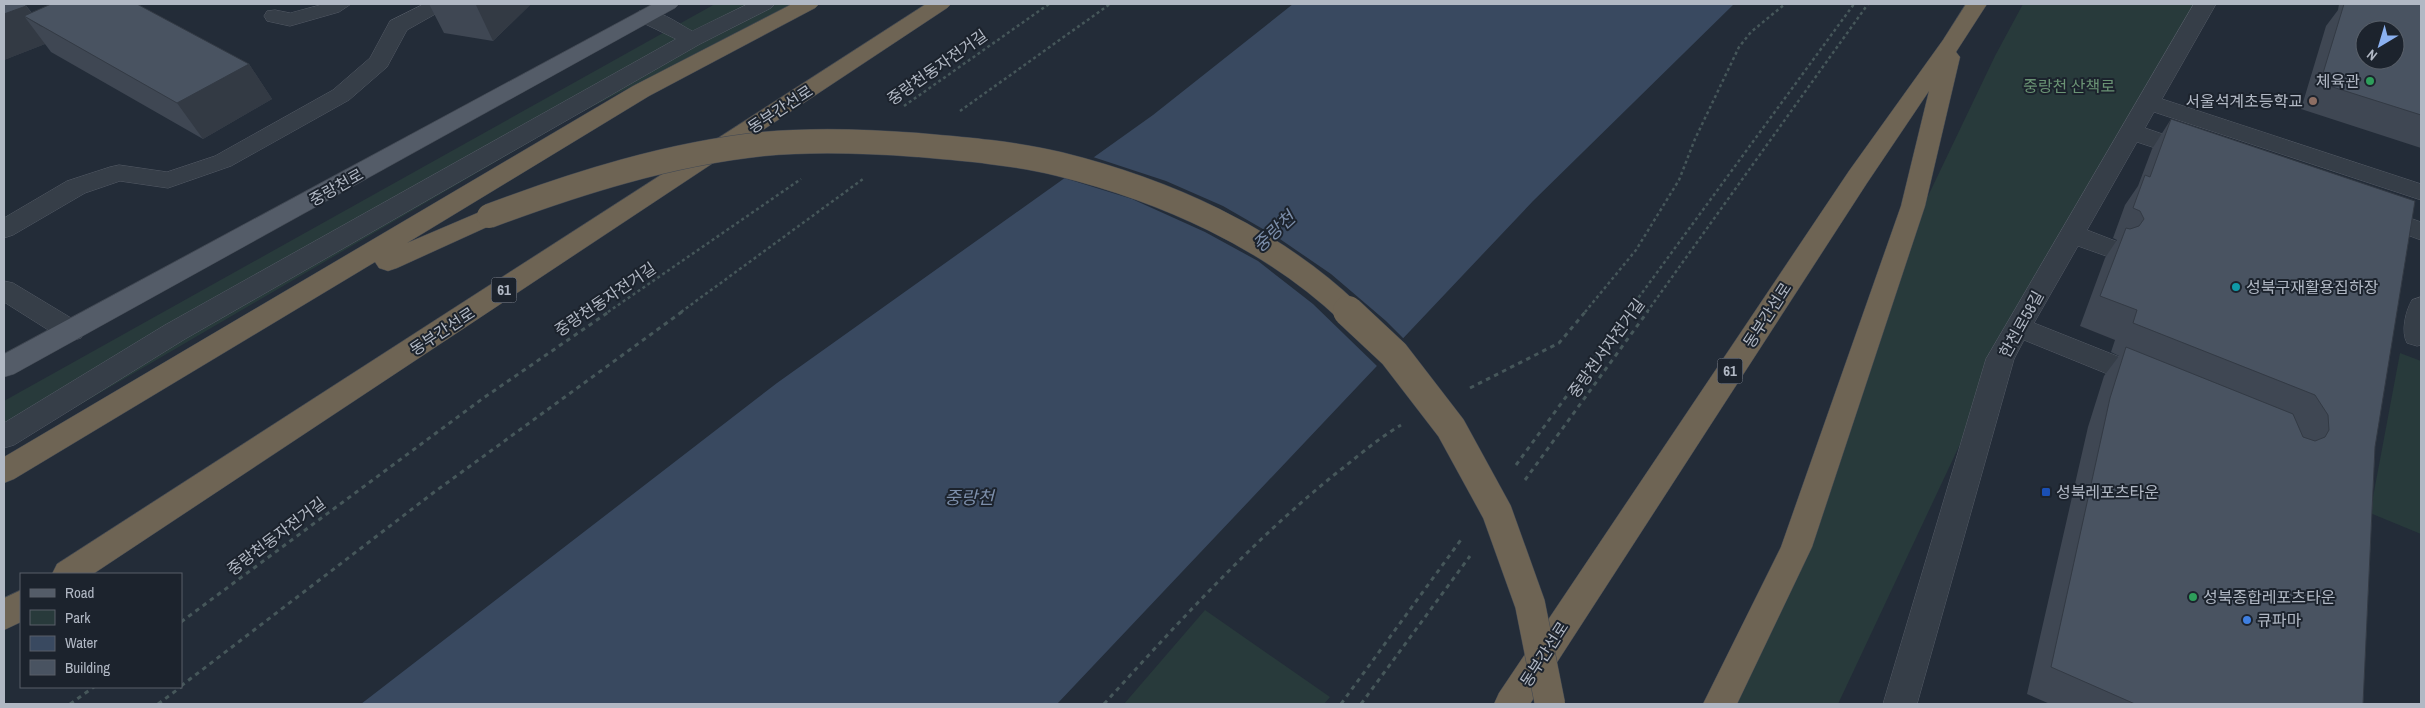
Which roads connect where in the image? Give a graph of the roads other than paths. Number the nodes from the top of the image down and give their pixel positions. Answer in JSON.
{"nodes":[{"id":1,"x":340,"y":4,"type":"edge"},
{"id":2,"x":440,"y":4,"type":"edge"},
{"id":3,"x":668,"y":4,"type":"edge"},
{"id":4,"x":764,"y":4,"type":"edge"},
{"id":5,"x":808,"y":4,"type":"edge"},
{"id":6,"x":940,"y":4,"type":"edge"},
{"id":7,"x":1976,"y":4,"type":"edge"},
{"id":8,"x":2205,"y":4,"type":"edge"},
{"id":9,"x":275,"y":16,"type":"dead end"},
{"id":10,"x":646,"y":16,"type":"junction"},
{"id":11,"x":692,"y":39,"type":"junction"},
{"id":12,"x":1953,"y":41,"type":"junction"},
{"id":13,"x":2147,"y":102,"type":"junction"},
{"id":14,"x":2130,"y":131,"type":"junction"},
{"id":15,"x":2212,"y":159,"type":"edge"},
{"id":16,"x":2421,"y":192,"type":"edge"},
{"id":17,"x":2350,"y":206,"type":"edge"},
{"id":18,"x":4,"y":229,"type":"edge"},
{"id":19,"x":2421,"y":231,"type":"edge"},
{"id":20,"x":2071,"y":234,"type":"junction"},
{"id":21,"x":2109,"y":248,"type":"dead end"},
{"id":22,"x":4,"y":290,"type":"edge"},
{"id":23,"x":2421,"y":307,"type":"edge"},
{"id":24,"x":2018,"y":327,"type":"junction"},
{"id":25,"x":71,"y":331,"type":"junction"},
{"id":26,"x":2418,"y":336,"type":"dead end"},
{"id":27,"x":221,"y":344,"type":"junction"},
{"id":28,"x":4,"y":368,"type":"edge"},
{"id":29,"x":2173,"y":390,"type":"edge"},
{"id":30,"x":4,"y":437,"type":"edge"},
{"id":31,"x":4,"y":471,"type":"edge"},
{"id":32,"x":70,"y":573,"type":"edge"},
{"id":33,"x":20,"y":605,"type":"edge"},
{"id":34,"x":4,"y":616,"type":"edge"},
{"id":35,"x":1511,"y":704,"type":"edge"},
{"id":36,"x":1550,"y":704,"type":"edge"},
{"id":37,"x":1720,"y":704,"type":"edge"},
{"id":38,"x":1900,"y":704,"type":"edge"}],
"edges":[{"from":1,"to":9,"type":"street"},
{"from":2,"to":18,"type":"street"},
{"from":3,"to":10,"type":"main road","name":"중랑천로"},
{"from":4,"to":11,"type":"street"},
{"from":5,"to":27,"type":"highway"},
{"from":6,"to":32,"type":"highway","name":"동부간선로","number":"61"},
{"from":7,"to":12,"type":"highway","name":"동부간선로","number":"61"},
{"from":8,"to":13,"type":"street","name":"한천로58길"},
{"from":10,"to":11,"type":"street"},
{"from":10,"to":25,"type":"main road","name":"중랑천로"},
{"from":11,"to":30,"type":"street"},
{"from":12,"to":35,"type":"highway","name":"동부간선로","number":"61"},
{"from":12,"to":37,"type":"highway"},
{"from":13,"to":14,"type":"street","name":"한천로58길"},
{"from":13,"to":16,"type":"street"},
{"from":14,"to":15,"type":"street"},
{"from":14,"to":20,"type":"street","name":"한천로58길"},
{"from":17,"to":19,"type":"street"},
{"from":20,"to":21,"type":"street"},
{"from":20,"to":24,"type":"street","name":"한천로58길"},
{"from":22,"to":25,"type":"street"},
{"from":23,"to":26,"type":"street"},
{"from":24,"to":29,"type":"street"},
{"from":24,"to":38,"type":"street","name":"한천로58길"},
{"from":25,"to":28,"type":"main road","name":"중랑천로"},
{"from":27,"to":31,"type":"highway"},
{"from":27,"to":36,"type":"highway","bridge":true},
{"from":33,"to":34,"type":"highway"}]}
